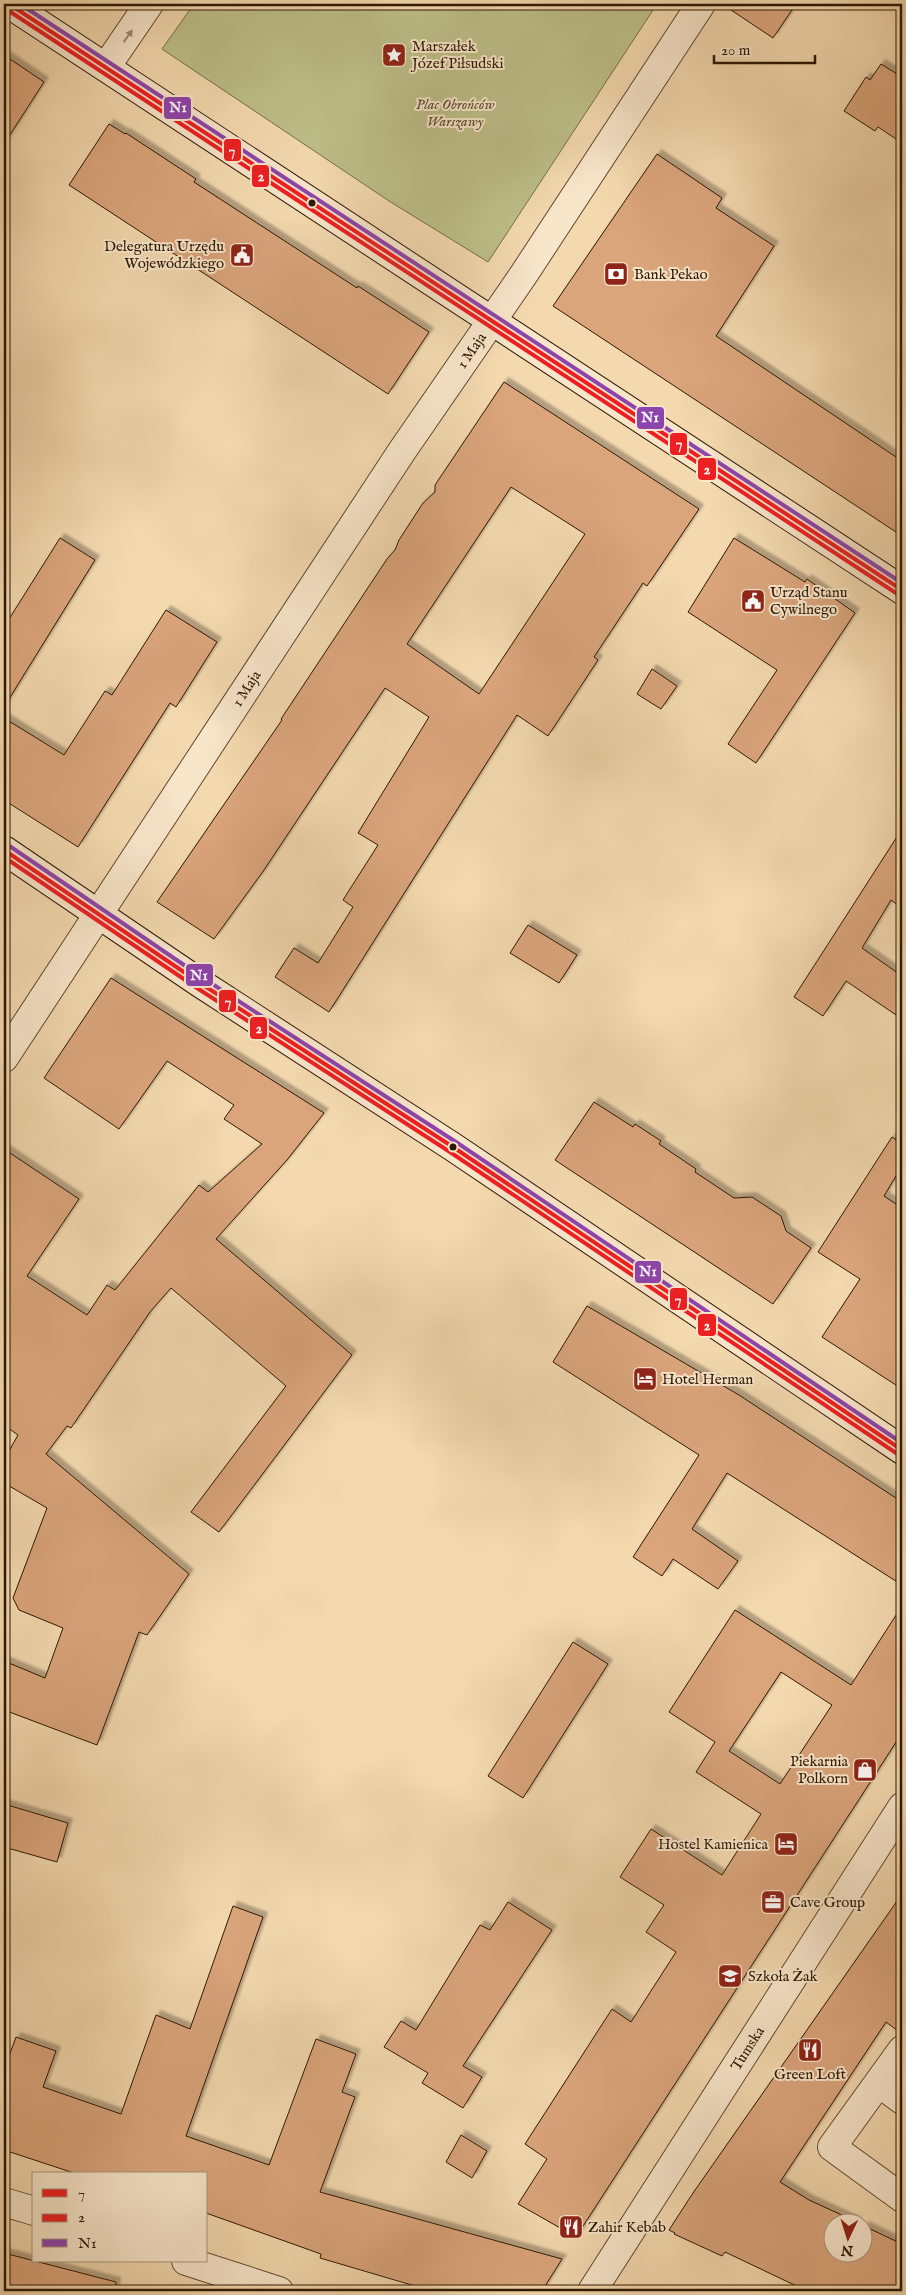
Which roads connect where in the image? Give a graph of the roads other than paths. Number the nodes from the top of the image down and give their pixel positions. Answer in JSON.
{"nodes":[{"id":1,"x":10,"y":4,"type":"edge"},
{"id":2,"x":149,"y":4,"type":"edge"},
{"id":3,"x":701,"y":4,"type":"edge"},
{"id":4,"x":106,"y":67,"type":"junction"},
{"id":5,"x":492,"y":320,"type":"junction"},
{"id":6,"x":902,"y":590,"type":"edge"},
{"id":7,"x":4,"y":850,"type":"edge"},
{"id":8,"x":98,"y":914,"type":"junction"},
{"id":9,"x":4,"y":1058,"type":"edge"},
{"id":10,"x":902,"y":1450,"type":"edge"},
{"id":11,"x":902,"y":1807,"type":"edge"},
{"id":12,"x":902,"y":2050,"type":"edge"},
{"id":13,"x":879,"y":2083,"type":"junction"},
{"id":14,"x":902,"y":2100,"type":"edge"},
{"id":15,"x":902,"y":2198,"type":"edge"},
{"id":16,"x":4,"y":2202,"type":"edge"},
{"id":17,"x":32,"y":2210,"type":"edge"},
{"id":18,"x":189,"y":2262,"type":"edge"},
{"id":19,"x":279,"y":2291,"type":"edge"},
{"id":20,"x":592,"y":2291,"type":"edge"}],
"edges":[{"from":1,"to":4,"type":"street"},
{"from":4,"to":2,"type":"street","one_way":true},
{"from":3,"to":5,"type":"street"},
{"from":4,"to":5,"type":"street"},
{"from":5,"to":6,"type":"street"},
{"from":5,"to":8,"type":"street","name":"1 Maja"},
{"from":7,"to":8,"type":"street"},
{"from":8,"to":9,"type":"street","name":"1 Maja"},
{"from":8,"to":10,"type":"street"},
{"from":11,"to":20,"type":"street","name":"Tumska"},
{"from":12,"to":13,"type":"street"},
{"from":13,"to":14,"type":"street"},
{"from":13,"to":15,"type":"street"},
{"from":16,"to":17,"type":"street"},
{"from":18,"to":19,"type":"street"}]}
